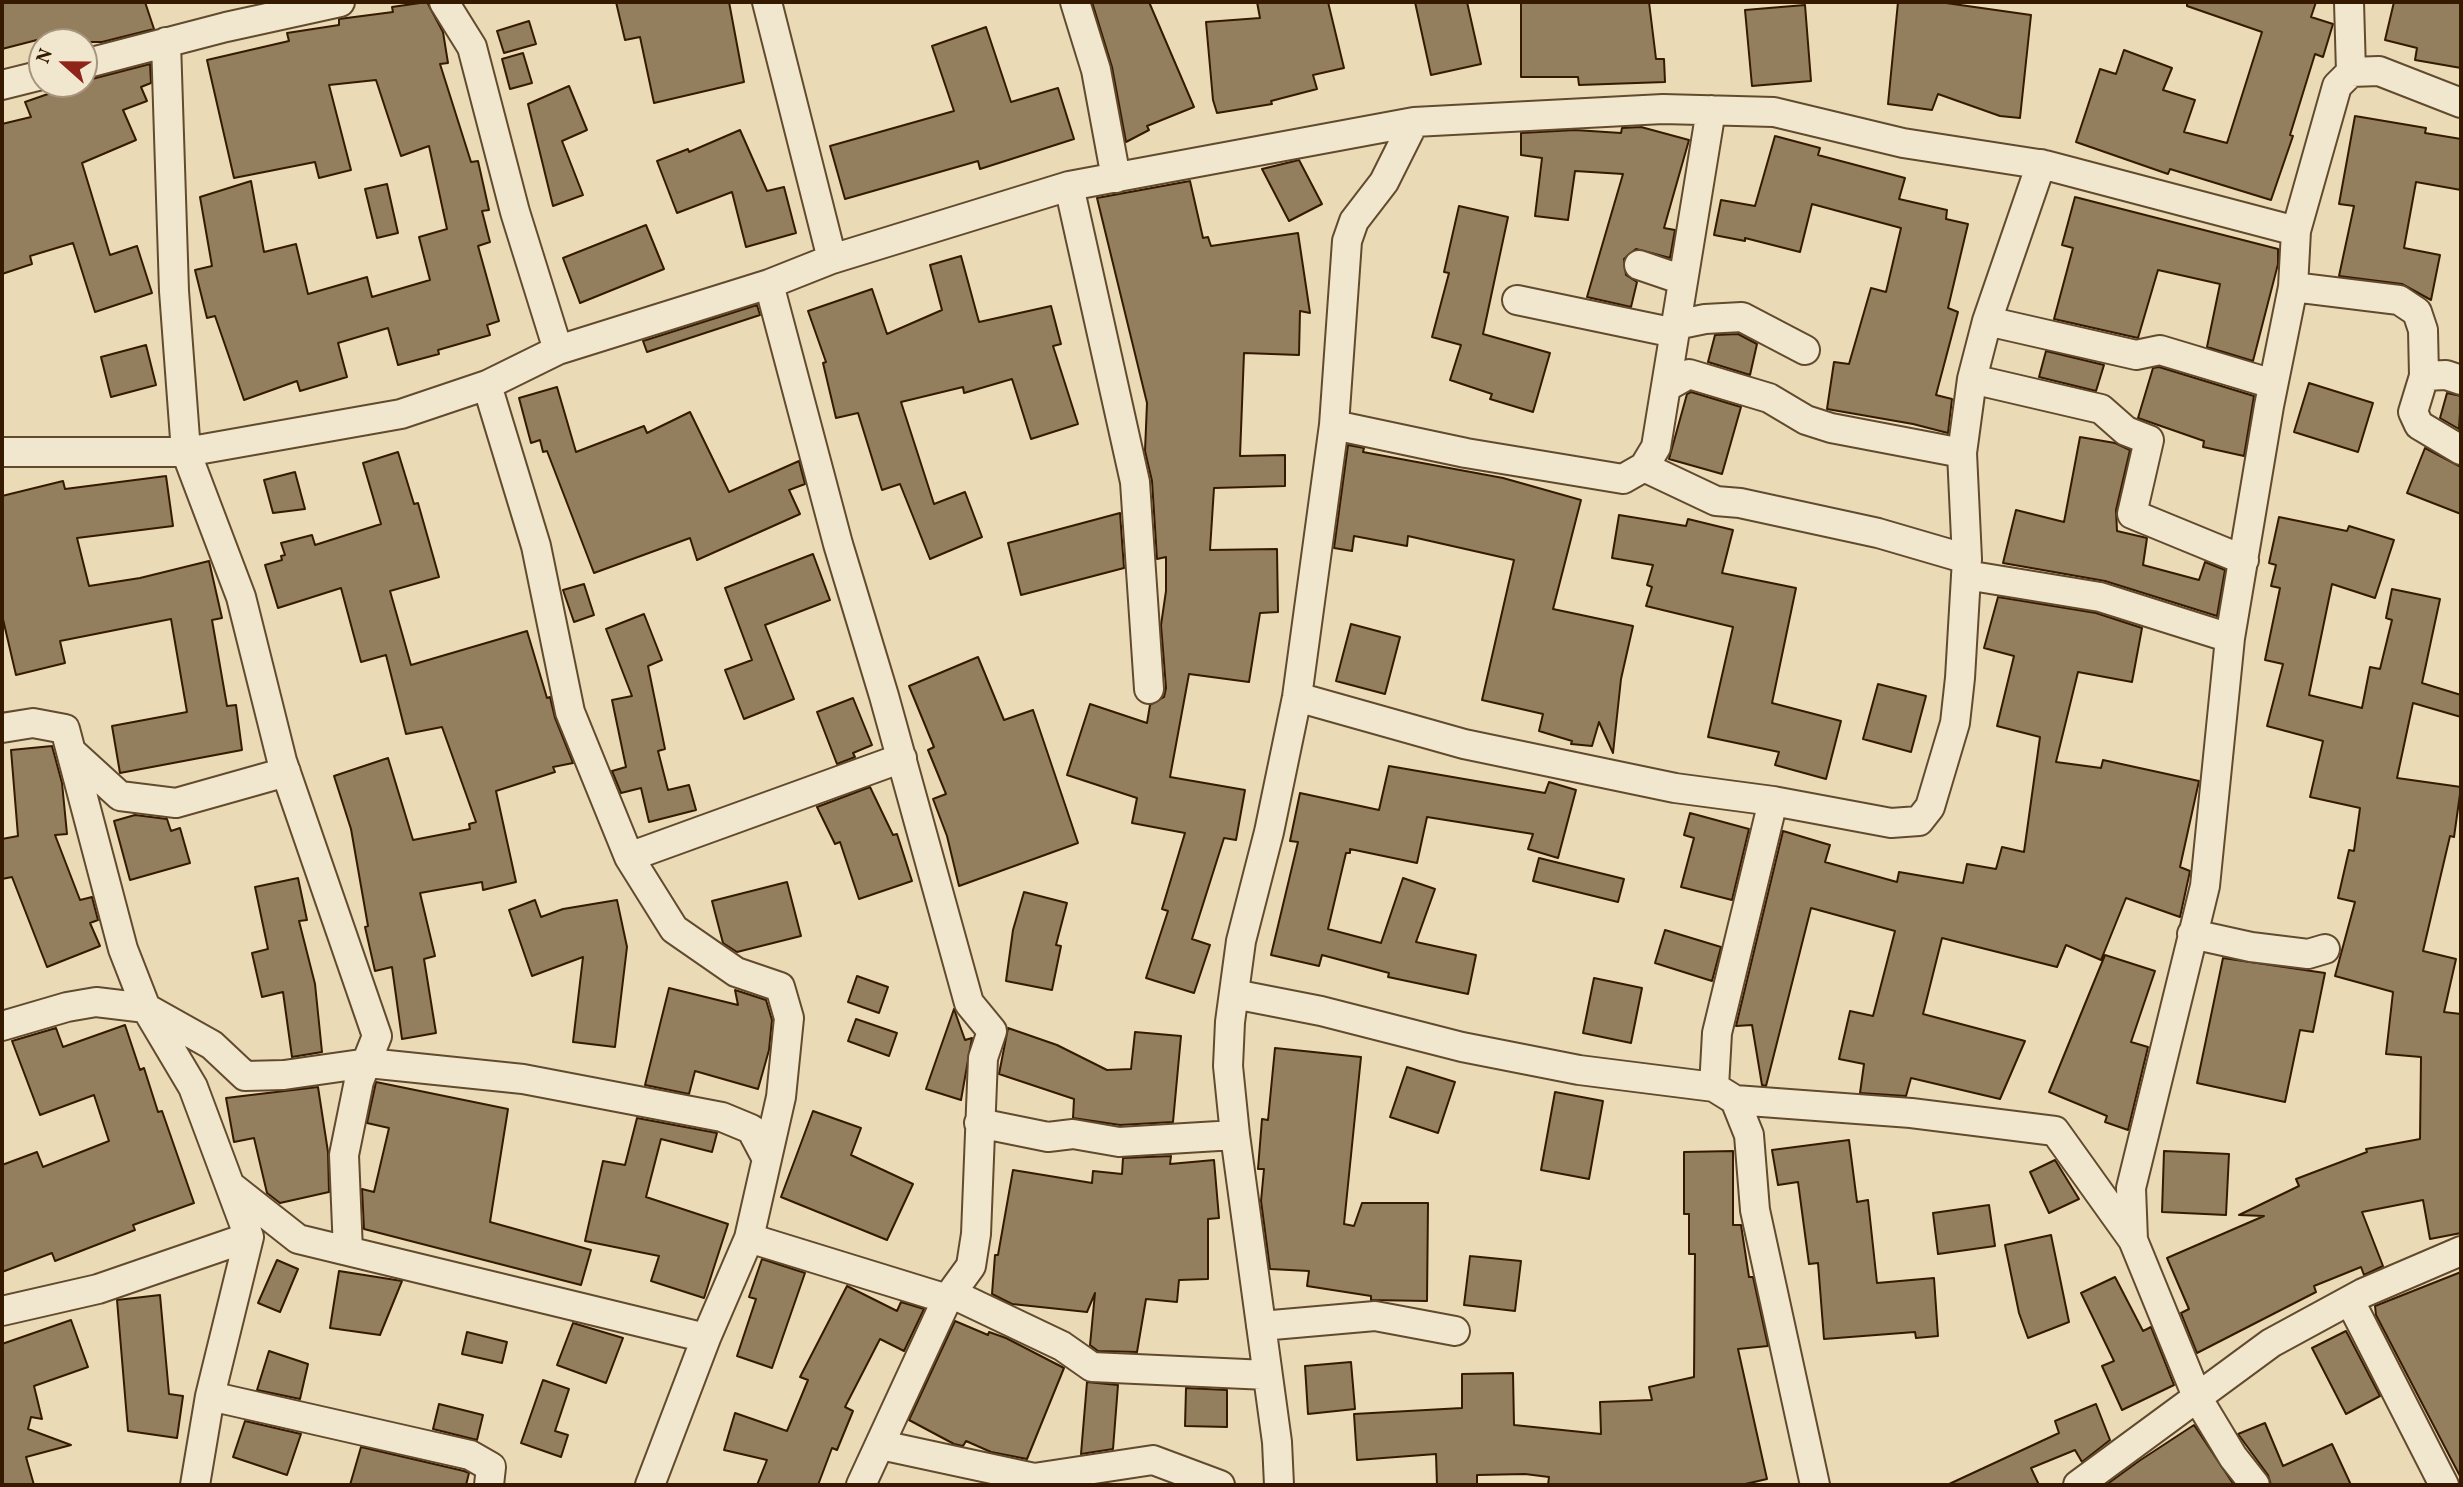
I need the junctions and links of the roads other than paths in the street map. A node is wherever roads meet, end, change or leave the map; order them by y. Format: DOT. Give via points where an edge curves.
graph roads {
  1 [pos="340,2"];
  2 [pos="444,2"];
  3 [pos="766,2"];
  4 [pos="1075,2"];
  5 [pos="2348,2"];
  6 [pos="231,14"];
  7 [pos="166,43"];
  8 [pos="98,60"];
  9 [pos="2351,72"];
  10 [pos="28,78"];
  11 [pos="2,85"];
  12 [pos="2461,103"];
  13 [pos="1711,110"];
  14 [pos="1413,122"];
  15 [pos="2041,164"];
  16 [pos="1116,178"];
  17 [pos="1069,186"];
  18 [pos="2296,231"];
  19 [pos="832,259"];
  20 [pos="1639,265"];
  21 [pos="1684,280"];
  22 [pos="769,284"];
  23 [pos="2293,287"];
  24 [pos="1517,300"];
  25 [pos="1987,321"];
  26 [pos="1675,329"];
  27 [pos="558,350"];
  28 [pos="1805,350"];
  29 [pos="2424,376"];
  30 [pos="1972,379"];
  31 [pos="2461,380"];
  32 [pos="2273,384"];
  33 [pos="487,385"];
  34 [pos="1666,387"];
  35 [pos="1334,425"];
  36 [pos="2461,450"];
  37 [pos="2,452"];
  38 [pos="186,452"];
  39 [pos="1962,453"];
  40 [pos="1644,467"];
  41 [pos="2244,560"];
  42 [pos="1966,567"];
  43 [pos="2230,638"];
  44 [pos="1149,689"];
  45 [pos="1297,697"];
  46 [pos="2,728"];
  47 [pos="74,754"];
  48 [pos="902,758"];
  49 [pos="286,772"];
  50 [pos="1773,802"];
  51 [pos="629,857"];
  52 [pos="2192,934"];
  53 [pos="2325,949"];
  54 [pos="1234,993"];
  55 [pos="146,1008"];
  56 [pos="2,1026"];
  57 [pos="368,1063"];
  58 [pos="1725,1094"];
  59 [pos="979,1123"];
  60 [pos="1235,1135"];
  61 [pos="767,1160"];
  62 [pos="232,1187"];
  63 [pos="248,1237"];
  64 [pos="749,1238"];
  65 [pos="2133,1240"];
  66 [pos="348,1251"];
  67 [pos="2461,1251"];
  68 [pos="947,1298"];
  69 [pos="2350,1301"];
  70 [pos="2,1311"];
  71 [pos="1261,1326"];
  72 [pos="1455,1331"];
  73 [pos="706,1338"];
  74 [pos="1267,1375"];
  75 [pos="210,1396"];
  76 [pos="2198,1399"];
  77 [pos="881,1444"];
  78 [pos="1043,1482"];
  79 [pos="195,1485"];
  80 [pos="489,1485"];
  81 [pos="650,1485"];
  82 [pos="861,1485"];
  83 [pos="1220,1485"];
  84 [pos="1279,1485"];
  85 [pos="1815,1485"];
  86 [pos="2078,1485"];
  87 [pos="2255,1485"];
  88 [pos="2444,1485"];
  1 -- 6 [label="street"];
  2 -- 27 [label="street" via="472,47 515,212"];
  3 -- 19 [label="street"];
  4 -- 16 [label="street" via="1096,70"];
  5 -- 9 [label="street"];
  6 -- 7 [label="street"];
  7 -- 8 [label="street"];
  7 -- 38 [label="street" via="174,291"];
  9 -- 12 [label="street" via="2379,71"];
  9 -- 18 [label="street" via="2337,86"];
  10 -- 11 [label="street"];
  13 -- 14 [label="street" via="1663,108"];
  13 -- 15 [label="street" via="1774,112 1903,143"];
  13 -- 21 [label="street"];
  14 -- 16 [label="street"];
  14 -- 35 [label="street" via="1384,182 1354,221 1347,241"];
  15 -- 18 [label="street"];
  15 -- 25 [label="street"];
  16 -- 17 [label="street"];
  17 -- 19 [label="street"];
  17 -- 44 [label="street" via="1135,482"];
  18 -- 23 [label="street"];
  19 -- 22 [label="street"];
  20 -- 21 [label="street"];
  21 -- 26 [label="street"];
  22 -- 27 [label="street"];
  22 -- 48 [label="street" via="838,544"];
  23 -- 29 [label="street" via="2399,300 2417,312 2423,330"];
  23 -- 32 [label="street"];
  24 -- 26 [label="street"];
  25 -- 30 [label="street"];
  25 -- 32 [label="street" via="2136,355 2160,350"];
  26 -- 28 [label="street" via="1705,319 1742,317"];
  26 -- 34 [label="street"];
  27 -- 33 [label="street"];
  29 -- 31 [label="street"];
  29 -- 36 [label="street" via="2413,412 2419,425"];
  30 -- 39 [label="street"];
  30 -- 41 [label="street" via="2101,409 2126,431 2149,440 2132,514"];
  32 -- 41 [label="street"];
  33 -- 38 [label="street" via="401,414"];
  33 -- 51 [label="street" via="536,546 570,712"];
  34 -- 39 [label="street" via="1689,374 1769,398 1806,420 1831,428"];
  34 -- 40 [label="street" via="1656,447"];
  35 -- 40 [label="street" via="1623,479"];
  35 -- 45 [label="street"];
  37 -- 38 [label="street"];
  38 -- 49 [label="street" via="241,597"];
  39 -- 42 [label="street"];
  40 -- 42 [label="street" via="1716,501 1878,533"];
  41 -- 43 [label="street"];
  42 -- 43 [label="street" via="2100,597"];
  42 -- 50 [label="street" via="1955,723 1930,807 1919,821 1891,823"];
  43 -- 52 [label="street" via="2205,886"];
  45 -- 50 [label="street" via="1464,744 1675,788"];
  45 -- 54 [label="street" via="1241,941"];
  46 -- 47 [label="street" via="33,723 65,729"];
  47 -- 49 [label="street" via="120,796 176,803"];
  47 -- 55 [label="street" via="122,949"];
  48 -- 51 [label="street"];
  48 -- 59 [label="street" via="969,1003 992,1031 983,1058"];
  49 -- 57 [label="street" via="373,1020 377,1036"];
  50 -- 58 [label="street" via="1717,1033"];
  51 -- 61 [label="street" via="674,929 736,972 780,987 789,1018 781,1097"];
  52 -- 53 [label="street" via="2308,954"];
  52 -- 65 [label="street" via="2131,1188"];
  54 -- 58 [label="street" via="1462,1047"];
  54 -- 60 [label="street" via="1228,1066"];
  55 -- 56 [label="street" via="96,1002"];
  55 -- 57 [label="street" via="212,1045 245,1076"];
  55 -- 62 [label="street" via="193,1087"];
  57 -- 61 [label="street" via="523,1079 722,1117 751,1129"];
  57 -- 66 [label="street" via="359,1082 344,1155"];
  58 -- 65 [label="street" via="2055,1131"];
  58 -- 85 [label="street" via="1749,1135 1755,1210"];
  59 -- 60 [label="street" via="1048,1137 1073,1134 1119,1142"];
  59 -- 68 [label="street" via="971,1266"];
  60 -- 71 [label="street"];
  61 -- 64 [label="street"];
  62 -- 63 [label="street"];
  62 -- 66 [label="street" via="298,1239"];
  63 -- 70 [label="street" via="98,1289"];
  63 -- 75 [label="street"];
  64 -- 68 [label="street"];
  64 -- 73 [label="street"];
  65 -- 76 [label="street"];
  66 -- 73 [label="street"];
  67 -- 69 [label="street"];
  68 -- 74 [label="street" via="959,1297 1062,1346 1092,1367"];
  68 -- 77 [label="street"];
  69 -- 76 [label="street" via="2272,1343"];
  69 -- 88 [label="street"];
  71 -- 72 [label="street" via="1374,1316"];
  71 -- 74 [label="street"];
  73 -- 81 [label="street"];
  74 -- 84 [label="street"];
  75 -- 79 [label="street"];
  75 -- 80 [label="street" via="470,1455 491,1467"];
  76 -- 86 [label="street"];
  76 -- 87 [label="street"];
  77 -- 78 [label="street"];
  77 -- 82 [label="street"];
  78 -- 83 [label="street" via="1153,1460"];
}
